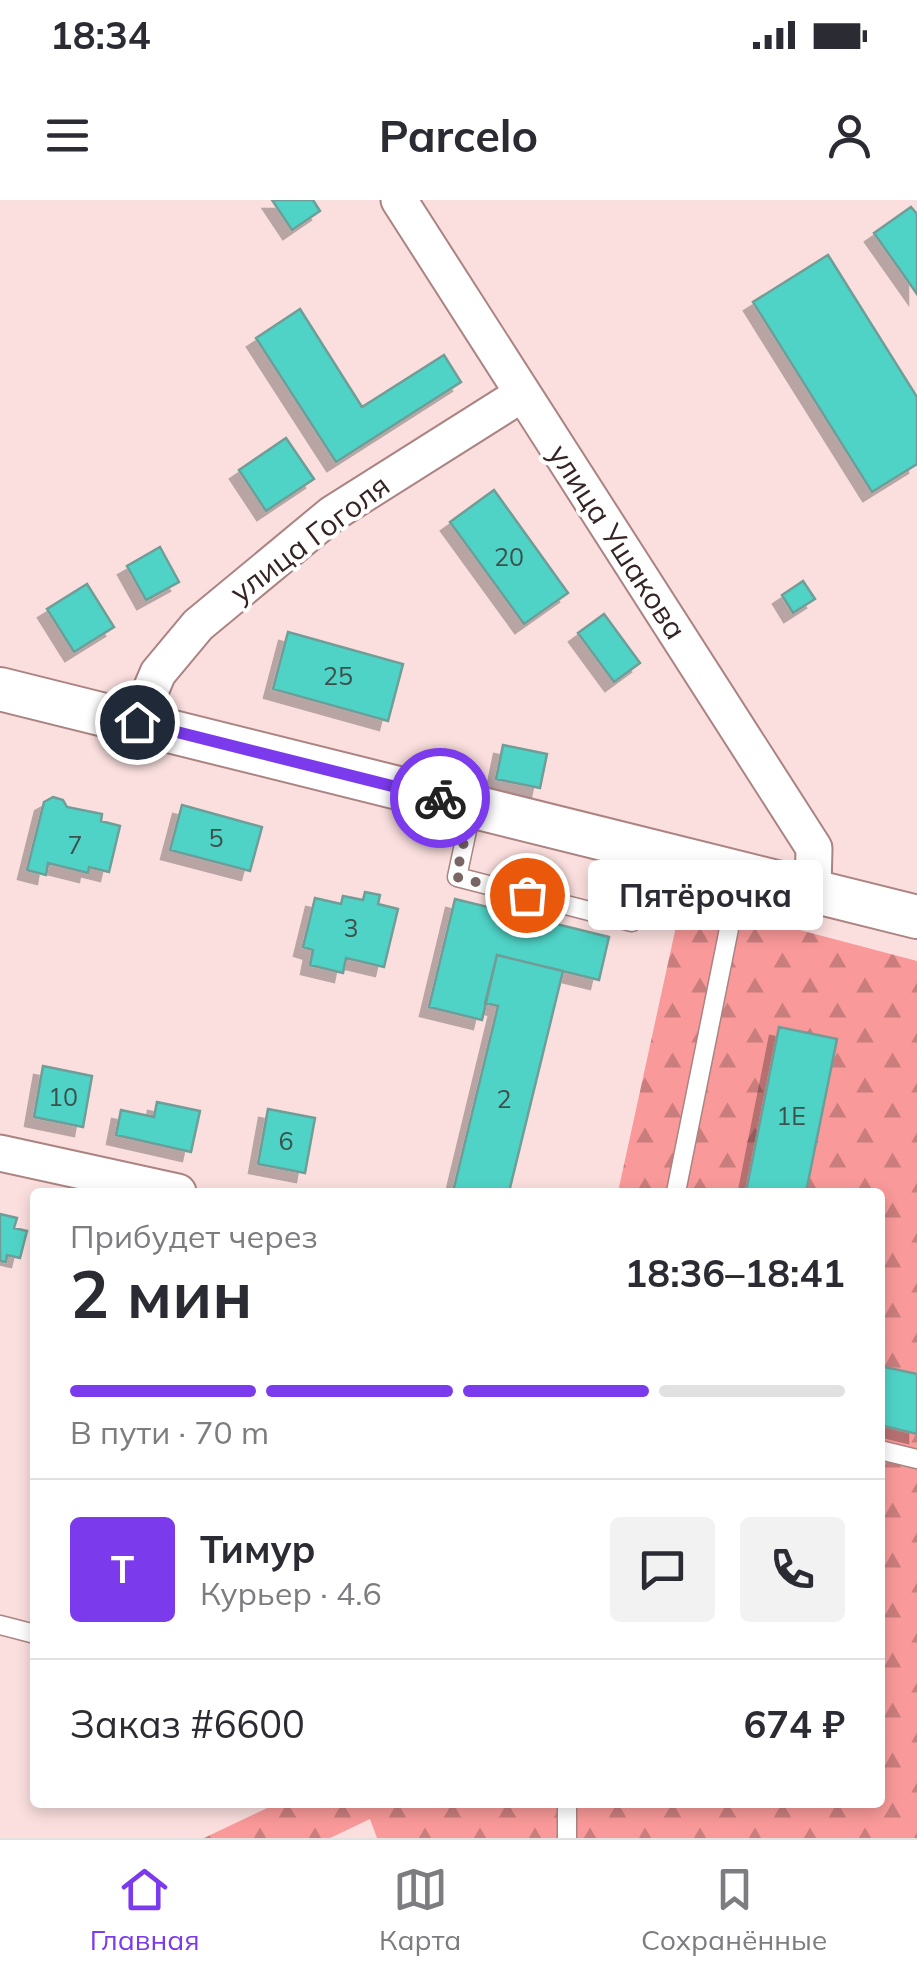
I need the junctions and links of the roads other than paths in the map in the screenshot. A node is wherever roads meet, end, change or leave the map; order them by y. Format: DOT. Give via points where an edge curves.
graph roads {
  1 [pos="399,200"];
  2 [pos="522,394"];
  3 [pos="0,689"];
  4 [pos="137,722"];
  5 [pos="472,806"];
  6 [pos="648,850"];
  7 [pos="740,874"];
  8 [pos="814,890"];
  9 [pos="917,916"];
  10 [pos="0,1153"];
  11 [pos="96,1184"];
  12 [pos="137,1188"];
  13 [pos="677,1188"];
  14 [pos="885,1451"];
  15 [pos="917,1459"];
  16 [pos="0,1626"];
  17 [pos="30,1633"];
  18 [pos="567,1808"];
  19 [pos="567,1838"];
  1 -- 2 [label="street, улица Ушакова"];
  2 -- 4 [label="street, улица Гоголя" via="332,514 198,626 158,673"];
  2 -- 8 [label="street, улица Ушакова" via="814,848"];
  3 -- 4 [label="street"];
  4 -- 5 [label="street"];
  5 -- 6 [label="street"];
  5 -- 6 [label="lane" via="456,877 632,922"];
  6 -- 7 [label="street"];
  7 -- 8 [label="street"];
  7 -- 13 [label="lane"];
  8 -- 9 [label="street"];
  10 -- 11 [label="street"];
  11 -- 12 [label="street"];
  14 -- 15 [label="lane"];
  16 -- 17 [label="lane"];
  18 -- 19 [label="lane"];
}
